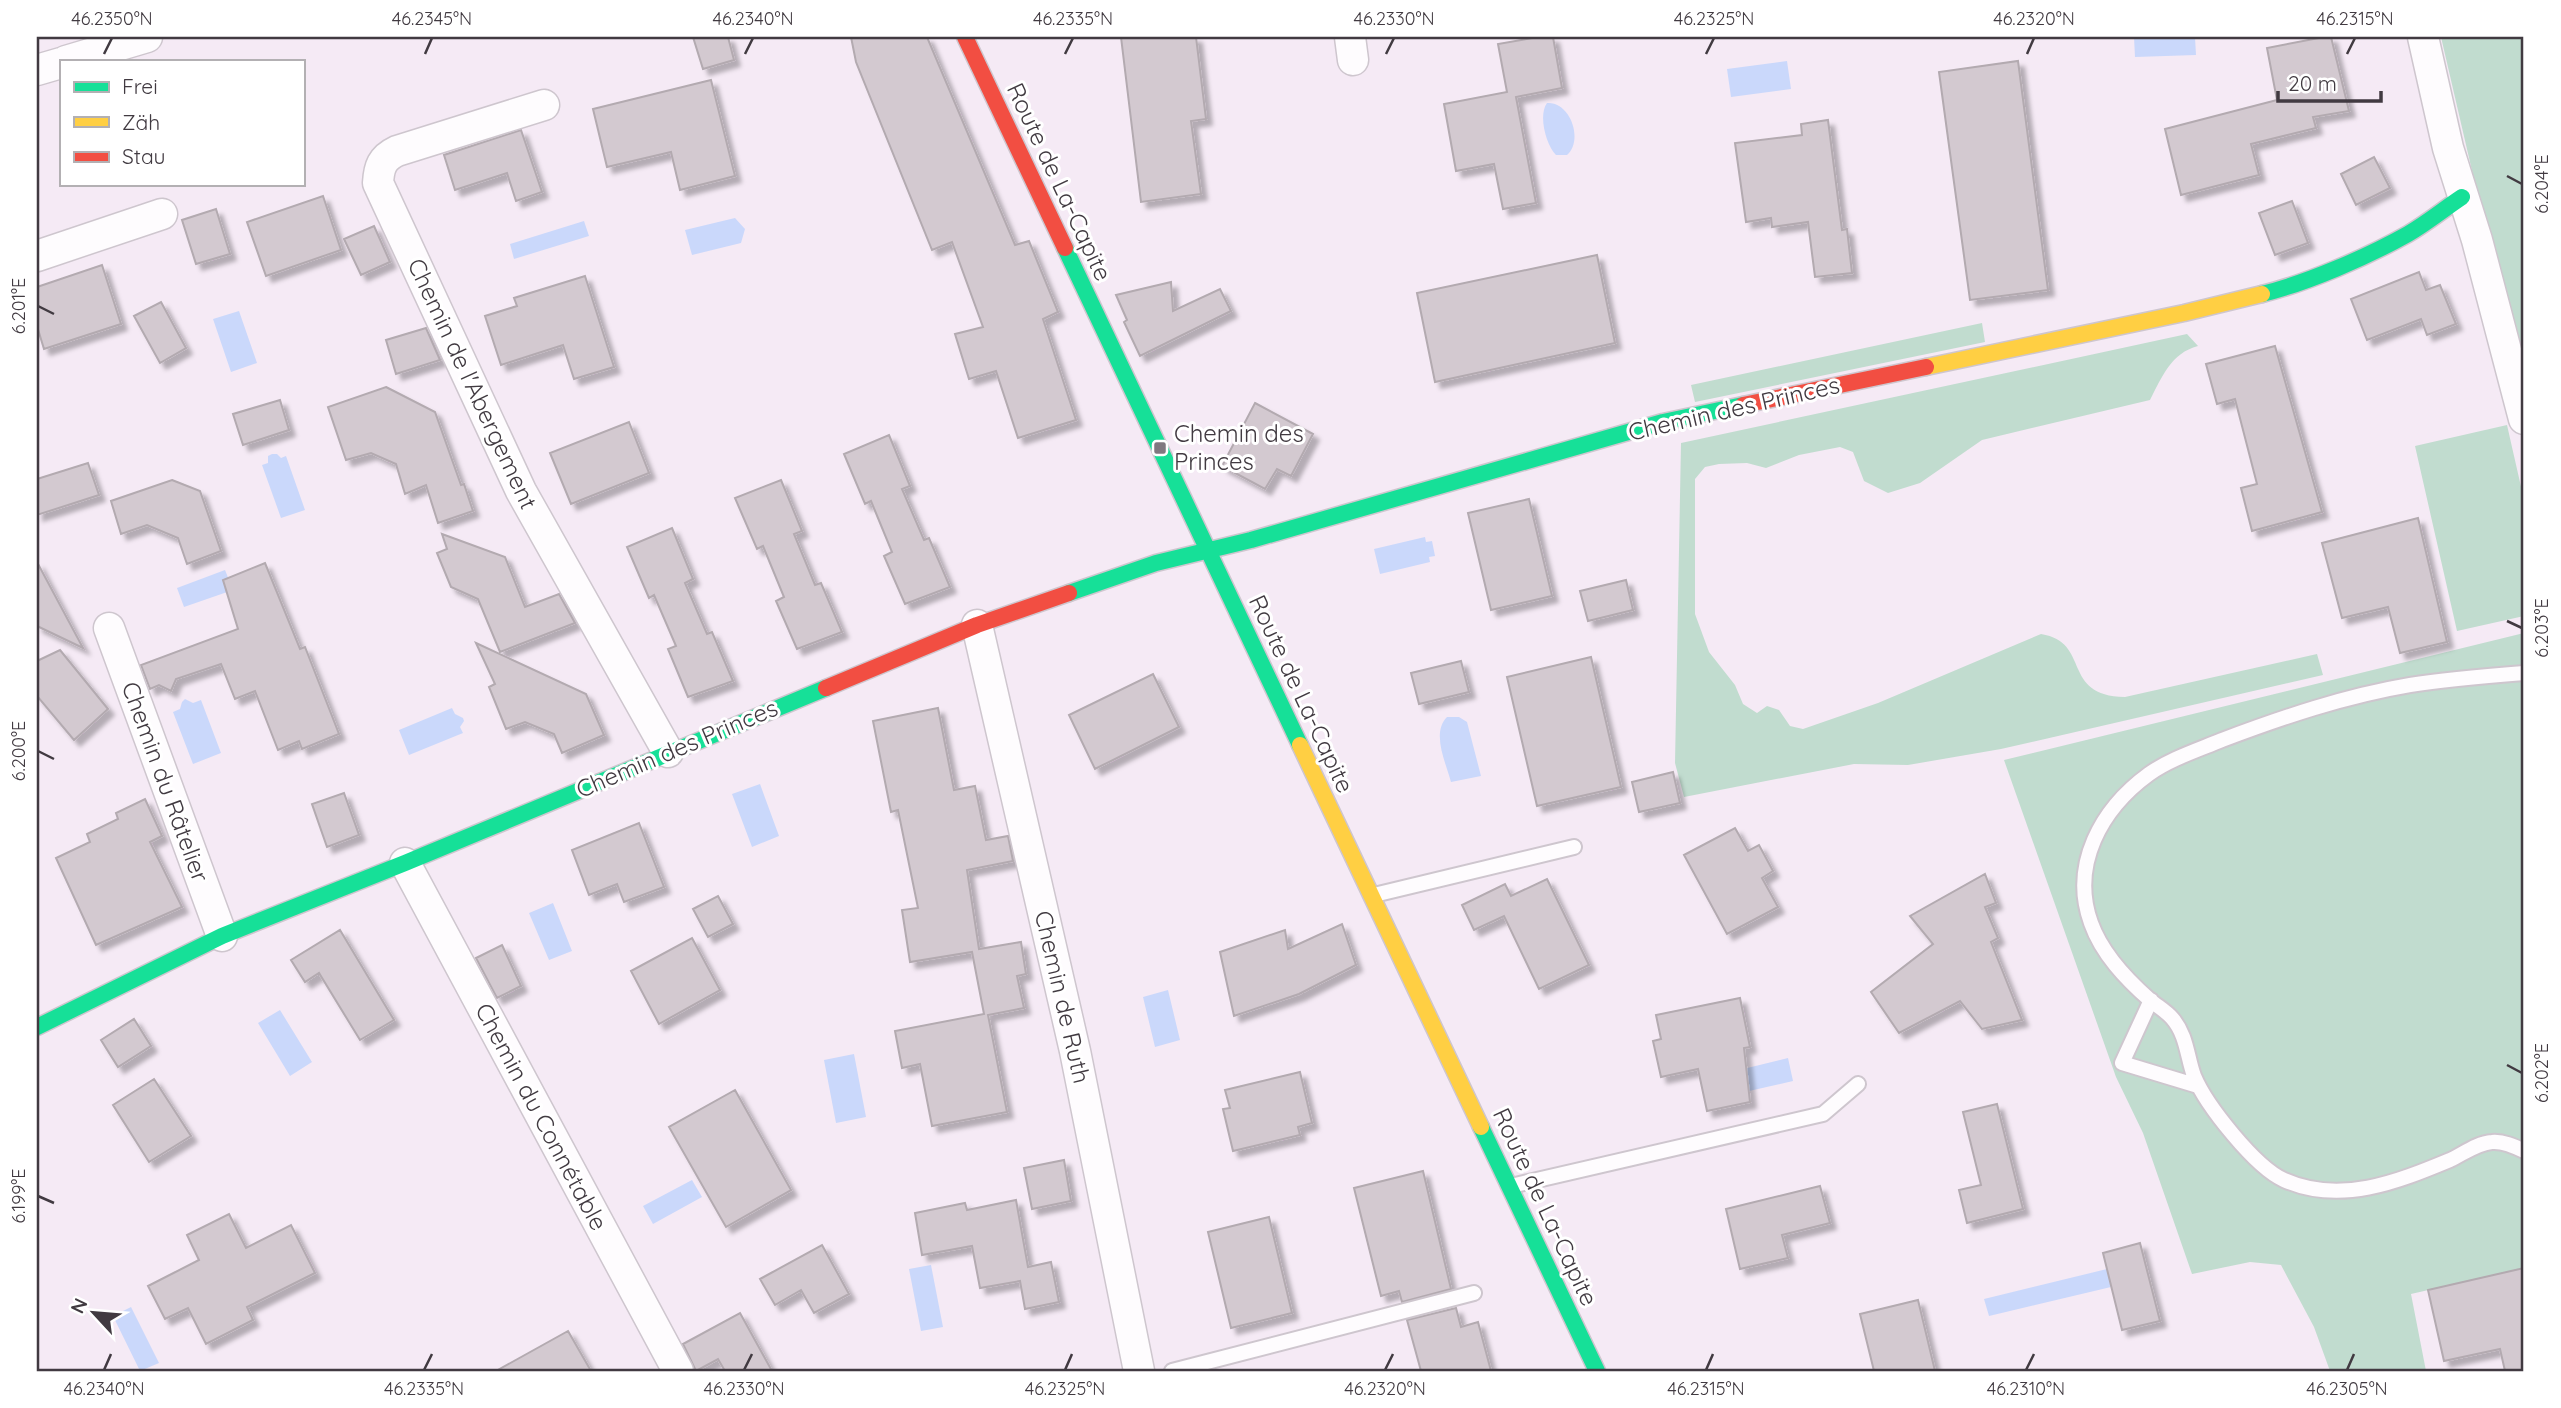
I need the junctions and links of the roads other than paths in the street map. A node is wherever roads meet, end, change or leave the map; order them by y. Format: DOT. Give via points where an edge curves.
graph roads {
  1 [pos="147,37"];
  2 [pos="965,37"];
  3 [pos="2423,37"];
  4 [pos="71,60"];
  5 [pos="60,63"];
  6 [pos="37,70"];
  7 [pos="544,105"];
  8 [pos="2462,197"];
  9 [pos="162,214"];
  10 [pos="37,256"];
  11 [pos="2524,419"];
  12 [pos="1208,550"];
  13 [pos="977,625"];
  14 [pos="109,628"];
  15 [pos="2524,673"];
  16 [pos="668,752"];
  17 [pos="1574,847"];
  18 [pos="405,863"];
  19 [pos="1371,896"];
  20 [pos="222,936"];
  21 [pos="2151,1000"];
  22 [pos="37,1027"];
  23 [pos="1858,1084"];
  24 [pos="2198,1086"];
  25 [pos="2524,1152"];
  26 [pos="1511,1186"];
  27 [pos="1475,1293"];
  28 [pos="678,1371"];
  29 [pos="1139,1371"];
  30 [pos="1172,1371"];
  31 [pos="1597,1371"];
  1 -- 4 [label="street"];
  2 -- 12 [label="street, Route de La-Capite"];
  3 -- 8 [label="street"];
  5 -- 6 [label="street"];
  7 -- 16 [label="street, Chemin de l'Abergement" via="397,150 382,162 378,183 521,491"];
  8 -- 11 [label="street"];
  8 -- 12 [label="street, Chemin des Princes" via="2385,245 2290,287 1664,422"];
  9 -- 10 [label="street"];
  12 -- 13 [label="street, Chemin des Princes" via="1156,563"];
  12 -- 19 [label="street, Route de La-Capite"];
  13 -- 16 [label="street, Chemin des Princes"];
  13 -- 29 [label="street, Chemin de Ruth" via="1075,1051"];
  14 -- 20 [label="street, Chemin du Râtelier"];
  15 -- 21 [label="lane" via="2410,685 2323,705 2210,745 2138,783 2100,827 2087,859 2082,889 2091,926 2101,944 2127,979"];
  16 -- 18 [label="street, Chemin des Princes"];
  17 -- 19 [label="lane"];
  18 -- 20 [label="street, Chemin des Princes"];
  18 -- 28 [label="street, Chemin du Connétable"];
  19 -- 26 [label="street, Route de La-Capite"];
  20 -- 22 [label="street, Chemin des Princes"];
  21 -- 24 [label="lane" via="2172,1017 2183,1035"];
  21 -- 24 [label="lane" via="2122,1063"];
  23 -- 26 [label="lane" via="1824,1114"];
  24 -- 25 [label="lane" via="2220,1118 2269,1171 2318,1190 2336,1192 2386,1184 2490,1142"];
  26 -- 31 [label="street, Route de La-Capite"];
  27 -- 30 [label="lane"];
}
